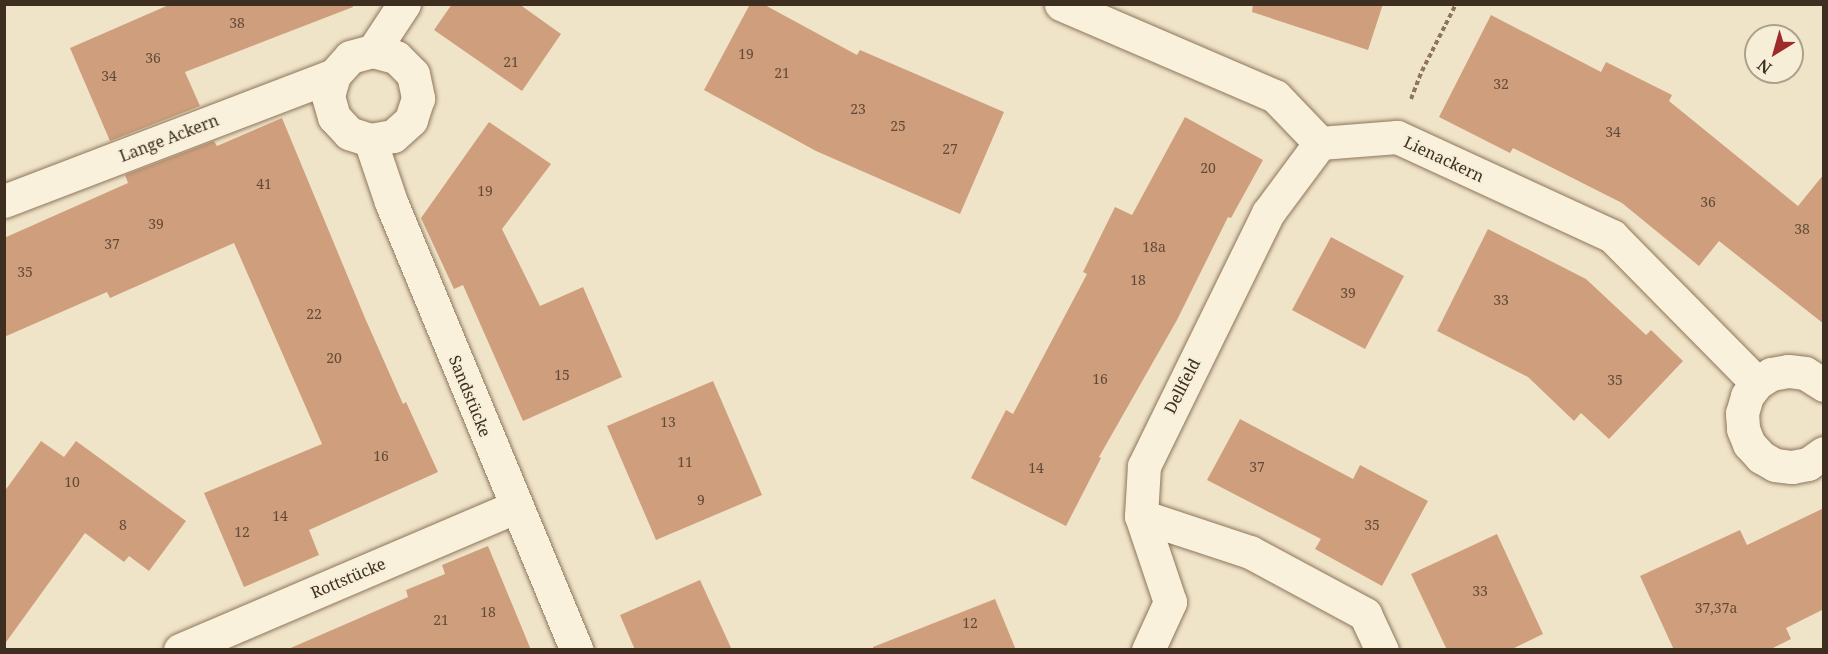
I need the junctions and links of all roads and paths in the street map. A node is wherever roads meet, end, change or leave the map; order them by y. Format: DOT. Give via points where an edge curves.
graph roads {
  1 [pos="404,4"];
  2 [pos="1061,4"];
  3 [pos="1456,4"];
  4 [pos="373,51"];
  5 [pos="334,75"];
  6 [pos="1396,137"];
  7 [pos="370,140"];
  8 [pos="1320,143"];
  9 [pos="4,201"];
  10 [pos="1757,383"];
  11 [pos="1824,385"];
  12 [pos="1824,453"];
  13 [pos="517,506"];
  14 [pos="1141,516"];
  15 [pos="180,650"];
  16 [pos="577,650"];
  17 [pos="1148,650"];
  18 [pos="1382,650"];
  1 -- 4 [label="street"];
  2 -- 8 [label="street" via="1275,96"];
  3 -- 6 [label="path" via="1422,71"];
  4 -- 5 [label="street" via="350,57"];
  4 -- 7 [label="street" via="396,57 413,74 418,98 411,120 393,136"];
  5 -- 7 [label="street" via="328,96 334,117 349,133"];
  5 -- 9 [label="street, Lange Ackern"];
  6 -- 8 [label="street, Lienackern"];
  6 -- 10 [label="street, Lienackern" via="1612,236"];
  7 -- 13 [label="street, Sandstücke" via="391,202"];
  8 -- 14 [label="street, Dellfeld" via="1268,213 1161,428 1144,466"];
  10 -- 11 [label="street" via="1771,374 1788,371 1805,373"];
  10 -- 12 [label="street" via="1747,396 1742,413 1749,444 1761,457 1775,465 1792,467 1808,464"];
  13 -- 15 [label="street, Rottstücke"];
  13 -- 16 [label="street, Sandstücke"];
  14 -- 17 [label="street, Dellfeld" via="1170,602"];
  14 -- 18 [label="street" via="1250,552 1365,614"];
}
